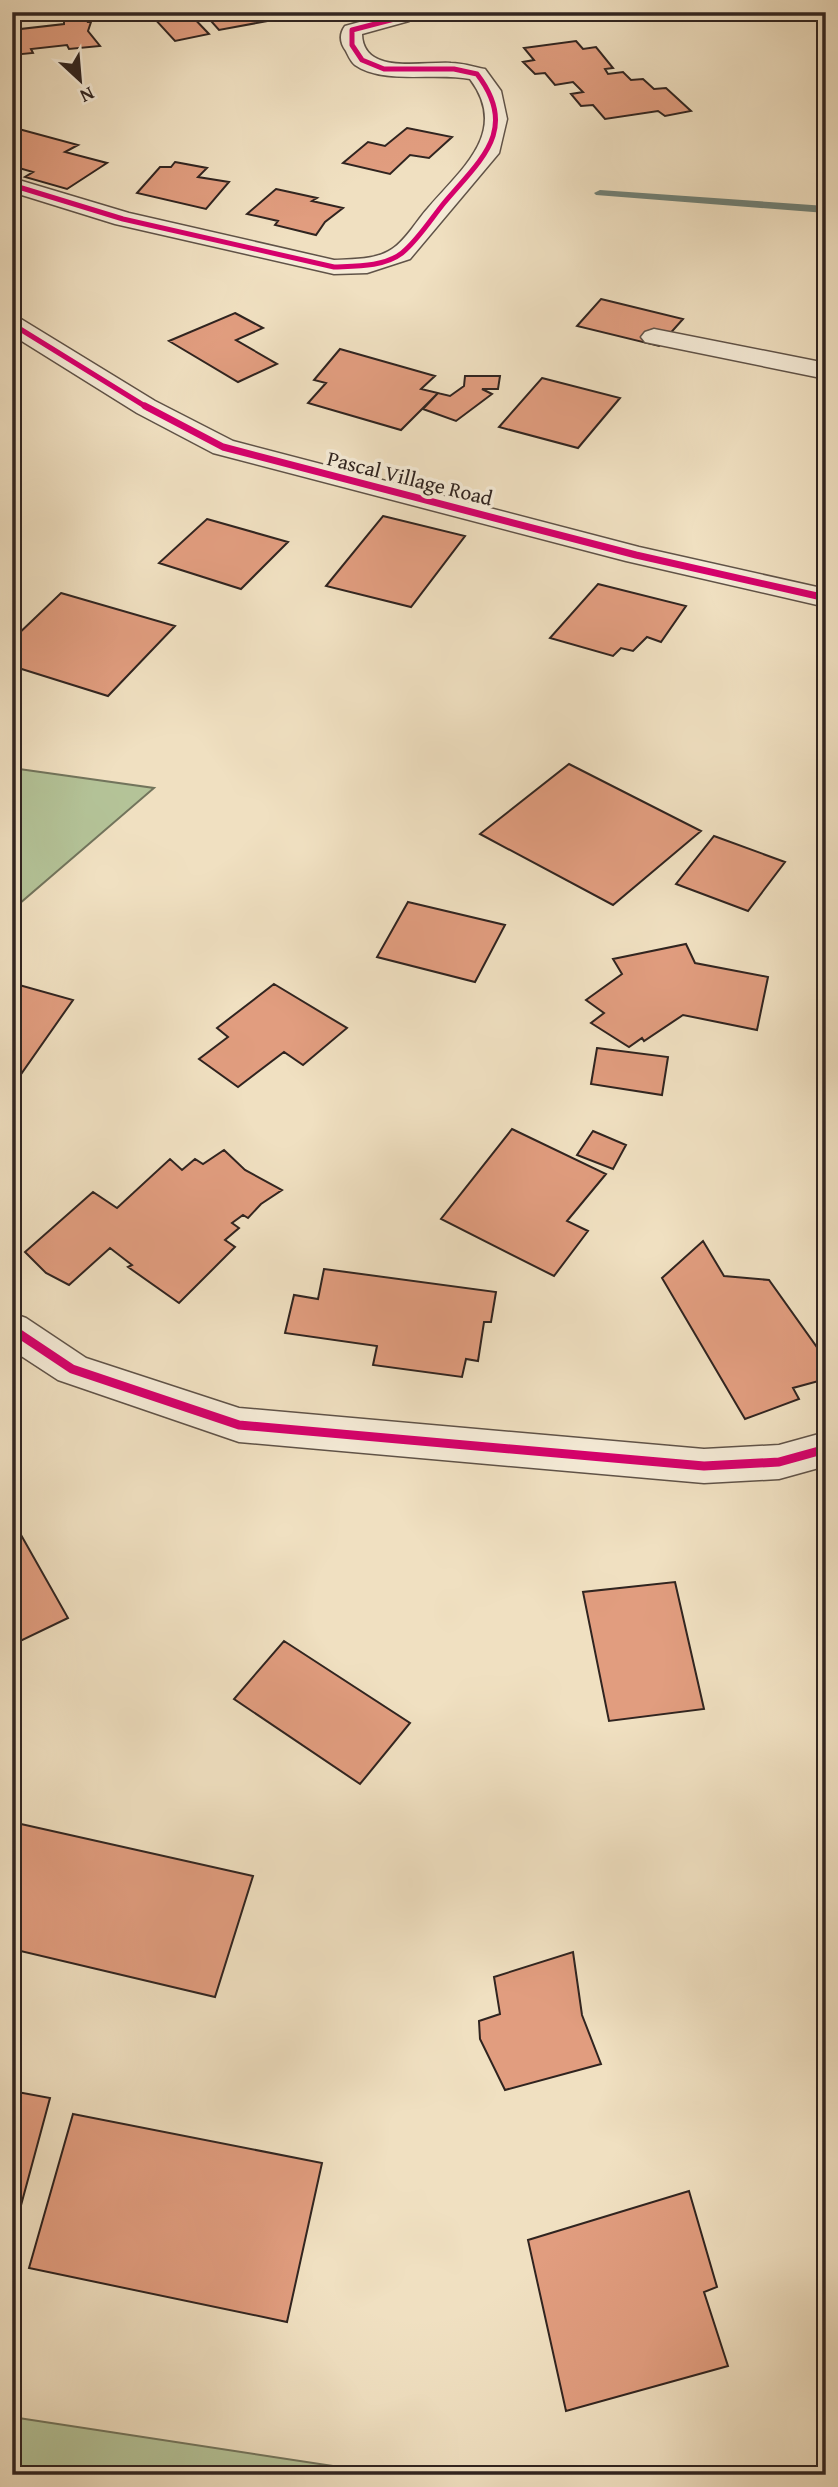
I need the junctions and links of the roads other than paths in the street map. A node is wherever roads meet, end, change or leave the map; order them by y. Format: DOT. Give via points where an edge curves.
graph roads {
  1 [pos="402,18"];
  2 [pos="12,185"];
  3 [pos="12,324"];
  4 [pos="654,337"];
  5 [pos="826,371"];
  6 [pos="826,598"];
  7 [pos="12,1329"];
  8 [pos="826,1448"];
  1 -- 2 [label="street" via="352,30 352,45 362,60 384,69 454,69 477,74 490,91 496,119 491,148 401,254 367,265 334,267 122,219"];
  3 -- 6 [label="street, Pascal Village Road" via="146,407 223,447 636,555"];
  4 -- 5 [label="street"];
  7 -- 8 [label="street" via="72,1369 239,1425 704,1466 779,1462"];
}
